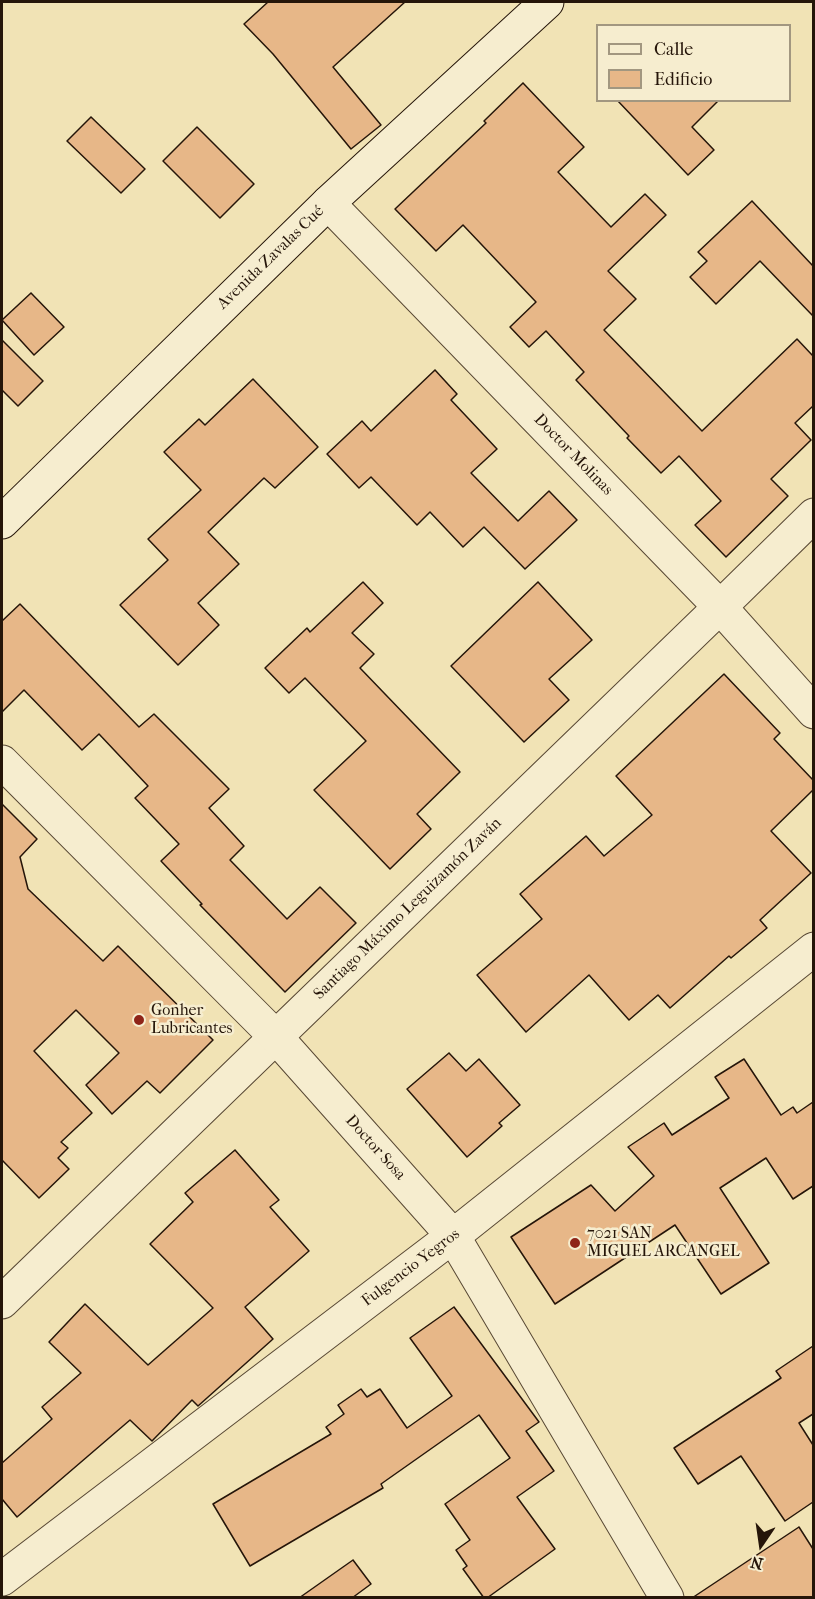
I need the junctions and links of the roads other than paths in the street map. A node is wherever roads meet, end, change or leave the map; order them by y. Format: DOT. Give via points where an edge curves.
graph roads {
  1 [pos="547,2"];
  2 [pos="328,203"];
  3 [pos="813,515"];
  4 [pos="2,522"];
  5 [pos="720,608"];
  6 [pos="813,712"];
  7 [pos="2,762"];
  8 [pos="813,949"];
  9 [pos="276,1037"];
  10 [pos="453,1236"];
  11 [pos="2,1302"];
  12 [pos="2,1579"];
  13 [pos="667,1598"];
  1 -- 2 [label="street, Avenida Zavalas Cué"];
  2 -- 4 [label="street, Avenida Zavalas Cué"];
  2 -- 5 [label="street, Doctor Molinas"];
  3 -- 5 [label="street, Santiago Máximo Leguizamón Zaván"];
  5 -- 6 [label="street, Doctor Molinas"];
  5 -- 9 [label="street, Santiago Máximo Leguizamón Zaván"];
  7 -- 9 [label="street, Doctor Sosa"];
  8 -- 10 [label="street, Fulgencio Yegros"];
  9 -- 10 [label="street, Doctor Sosa"];
  9 -- 11 [label="street, Santiago Máximo Leguizamón Zaván"];
  10 -- 12 [label="street, Fulgencio Yegros"];
  10 -- 13 [label="street, Doctor Sosa"];
}
